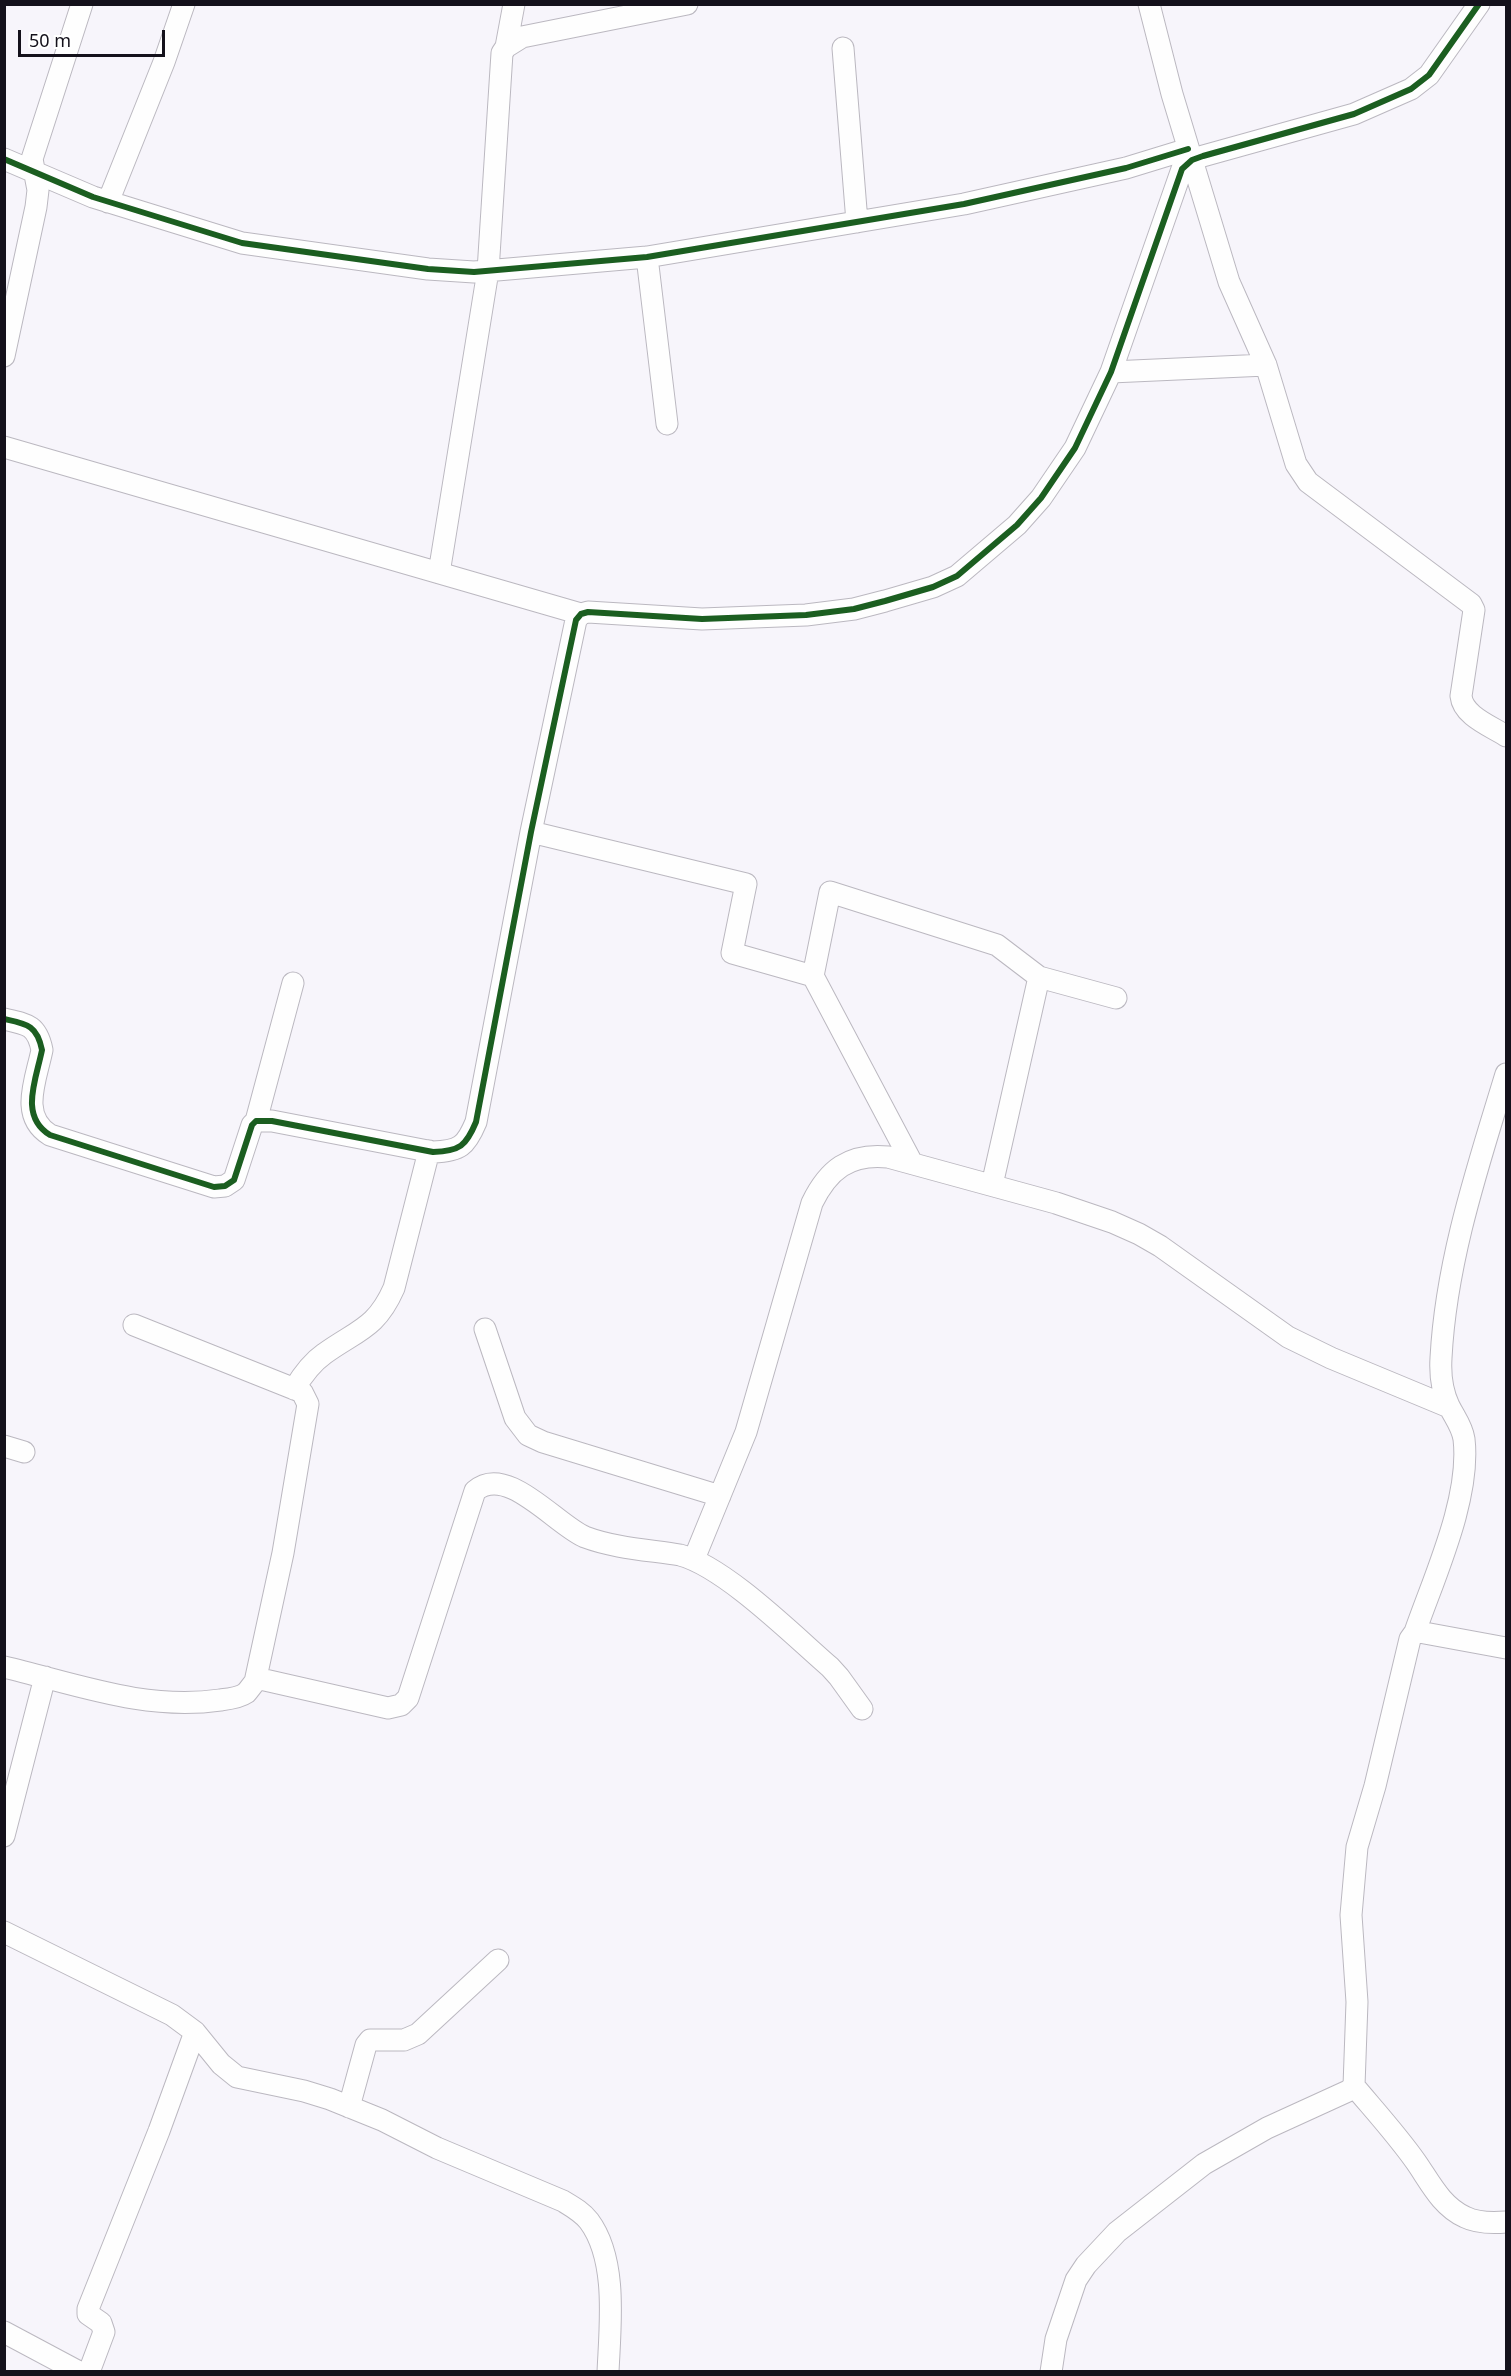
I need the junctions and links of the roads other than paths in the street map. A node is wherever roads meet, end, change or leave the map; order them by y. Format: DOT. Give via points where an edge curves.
graph roads {
  1 [pos="82,4"];
  2 [pos="184,4"];
  3 [pos="514,4"];
  4 [pos="687,4"];
  5 [pos="1149,4"];
  6 [pos="1479,4"];
  7 [pos="506,46"];
  8 [pos="843,48"];
  9 [pos="1190,155"];
  10 [pos="4,159"];
  11 [pos="33,172"];
  12 [pos="108,202"];
  13 [pos="857,222"];
  14 [pos="647,257"];
  15 [pos="488,271"];
  16 [pos="4,356"];
  17 [pos="1266,365"];
  18 [pos="1111,372"];
  19 [pos="667,424"];
  20 [pos="4,447"];
  21 [pos="439,573"];
  22 [pos="581,614"];
  23 [pos="1506,736"];
  24 [pos="531,832"];
  25 [pos="813,976"];
  26 [pos="1040,977"];
  27 [pos="293,983"];
  28 [pos="1116,998"];
  29 [pos="4,1019"];
  30 [pos="1506,1074"];
  31 [pos="256,1121"];
  32 [pos="429,1150"];
  33 [pos="912,1163"];
  34 [pos="992,1185"];
  35 [pos="134,1325"];
  36 [pos="485,1329"];
  37 [pos="294,1389"];
  38 [pos="1449,1407"];
  39 [pos="720,1496"];
  40 [pos="694,1559"];
  41 [pos="1415,1632"];
  42 [pos="1506,1648"];
  43 [pos="4,1667"];
  44 [pos="45,1677"];
  45 [pos="256,1678"];
  46 [pos="862,1709"];
  47 [pos="4,1836"];
  48 [pos="4,1932"];
  49 [pos="498,1960"];
  50 [pos="195,2032"];
  51 [pos="1354,2086"];
  52 [pos="348,2107"];
  53 [pos="1506,2222"];
  54 [pos="4,2332"];
  55 [pos="79,2372"];
  56 [pos="89,2372"];
  57 [pos="608,2372"];
  58 [pos="1051,2372"];
  1 -- 11 [label="street" via="32,159"];
  2 -- 12 [label="street" via="165,62"];
  3 -- 7 [label="street"];
  4 -- 7 [label="street" via="522,37"];
  5 -- 9 [label="street"];
  6 -- 9 [label="street" via="1429,75 1411,89 1354,114"];
  7 -- 15 [label="street" via="501,61"];
  8 -- 13 [label="street"];
  9 -- 13 [label="street" via="964,204"];
  9 -- 17 [label="street" via="1229,282"];
  9 -- 18 [label="street" via="1177,177"];
  10 -- 11 [label="street"];
  11 -- 12 [label="street"];
  11 -- 16 [label="street" via="38,190 36,207"];
  12 -- 15 [label="street" via="251,245 428,269"];
  13 -- 14 [label="street"];
  14 -- 15 [label="street"];
  14 -- 19 [label="street"];
  15 -- 21 [label="street"];
  17 -- 18 [label="street"];
  17 -- 23 [label="street" via="1296,464 1308,482 1471,604 1474,610 1462,704"];
  18 -- 22 [label="street" via="1075,448 1041,498 1002,540 957,576 933,587 854,609 806,615 702,619"];
  20 -- 21 [label="street"];
  21 -- 22 [label="street"];
  22 -- 24 [label="street" via="574,628"];
  24 -- 25 [label="street" via="746,884 732,953"];
  24 -- 32 [label="street" via="476,1122 469,1138 456,1149"];
  25 -- 26 [label="street" via="830,892 997,945"];
  25 -- 33 [label="street"];
  26 -- 28 [label="street"];
  26 -- 34 [label="street"];
  27 -- 31 [label="street"];
  29 -- 31 [label="street" via="31,1027 37,1033 42,1050 31,1108 37,1124 50,1135 221,1187 234,1180"];
  30 -- 38 [label="street" via="1472,1186 1449,1283 1441,1359"];
  31 -- 32 [label="street"];
  32 -- 37 [label="street" via="389,1300 371,1324 311,1365"];
  33 -- 34 [label="street"];
  33 -- 39 [label="street" via="872,1155 844,1164 821,1184 812,1203 746,1432"];
  34 -- 38 [label="street" via="1056,1203 1139,1234 1288,1337"];
  35 -- 37 [label="street"];
  36 -- 39 [label="street" via="515,1418 528,1435"];
  37 -- 45 [label="street" via="302,1392 308,1404 283,1553"];
  38 -- 41 [label="street" via="1464,1438 1459,1499"];
  39 -- 40 [label="street"];
  40 -- 45 [label="street" via="586,1537 562,1524 529,1497 487,1483 474,1491 408,1698 400,1705 388,1708"];
  40 -- 46 [label="street" via="752,1599 830,1667"];
  41 -- 42 [label="street"];
  41 -- 51 [label="street" via="1404,1660 1357,1847 1351,1915 1357,2002"];
  43 -- 44 [label="street"];
  44 -- 45 [label="street" via="117,1697 199,1703 246,1693"];
  44 -- 47 [label="street"];
  48 -- 50 [label="street" via="172,2015"];
  49 -- 52 [label="street" via="418,2034 404,2040 370,2040"];
  50 -- 52 [label="street" via="237,2077 304,2091"];
  50 -- 56 [label="street" via="88,2309 105,2332"];
  51 -- 53 [label="street" via="1448,2205 1477,2221"];
  51 -- 58 [label="street" via="1204,2164 1117,2232 1076,2280 1056,2339"];
  52 -- 57 [label="street" via="563,2201 590,2221 607,2268 611,2305"];
  54 -- 55 [label="street"];
}
